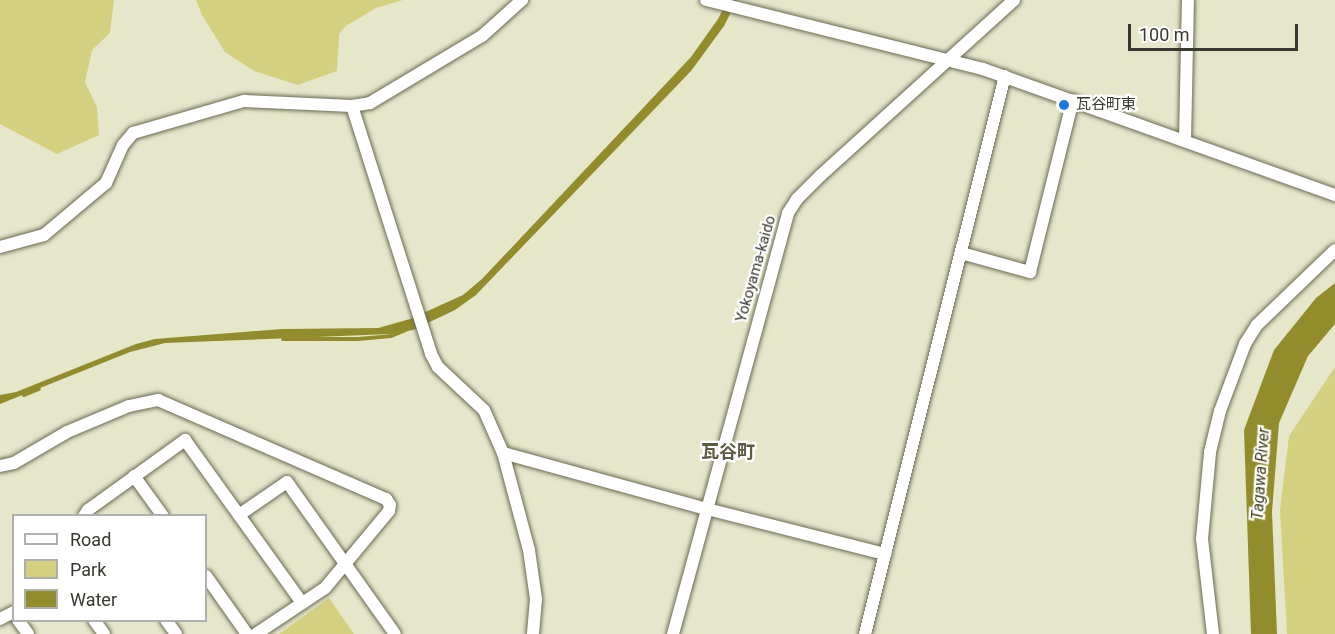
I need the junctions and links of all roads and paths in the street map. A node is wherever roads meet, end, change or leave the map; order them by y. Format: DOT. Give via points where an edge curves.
graph roads {
  1 [pos="522,0"];
  2 [pos="1014,0"];
  3 [pos="1188,0"];
  4 [pos="713,1"];
  5 [pos="948,60"];
  6 [pos="1005,76"];
  7 [pos="1073,100"];
  8 [pos="352,105"];
  9 [pos="1185,140"];
  10 [pos="1335,195"];
  11 [pos="0,247"];
  12 [pos="1335,250"];
  13 [pos="961,253"];
  14 [pos="503,453"];
  15 [pos="0,466"];
  16 [pos="134,476"];
  17 [pos="707,509"];
  18 [pos="88,514"];
  19 [pos="162,514"];
  20 [pos="239,515"];
  21 [pos="885,554"];
  22 [pos="344,564"];
  23 [pos="207,577"];
  24 [pos="302,603"];
  25 [pos="95,622"];
  26 [pos="167,622"];
  27 [pos="104,634"];
  28 [pos="176,634"];
  29 [pos="247,634"];
  30 [pos="256,634"];
  31 [pos="395,634"];
  32 [pos="533,634"];
  33 [pos="673,634"];
  34 [pos="865,634"];
  35 [pos="1213,634"];
  1 -- 8 [label="street" via="482,36 370,103"];
  2 -- 5 [label="street, Yokoyama-kaido"];
  3 -- 9 [label="street"];
  4 -- 5 [label="street"];
  5 -- 6 [label="street"];
  5 -- 17 [label="street, Yokoyama-kaido" via="820,176 788,213"];
  6 -- 7 [label="street"];
  6 -- 13 [label="street"];
  7 -- 9 [label="street"];
  7 -- 13 [label="street" via="1030,272"];
  8 -- 11 [label="street" via="244,101 133,133 123,145 106,183 44,235"];
  8 -- 14 [label="street" via="431,354 438,368 484,410"];
  9 -- 10 [label="street"];
  12 -- 35 [label="street" via="1257,325 1245,344 1220,411 1210,452 1202,538"];
  13 -- 21 [label="street"];
  14 -- 17 [label="street"];
  14 -- 32 [label="street" via="529,550 537,599"];
  15 -- 22 [label="street" via="14,463 67,432 129,406 158,400 386,499 389,511"];
  16 -- 18 [label="street"];
  16 -- 19 [label="street"];
  16 -- 20 [label="street" via="185,440"];
  17 -- 21 [label="street"];
  17 -- 33 [label="street, Yokoyama-kaido"];
  20 -- 22 [label="street" via="287,482"];
  20 -- 24 [label="street"];
  21 -- 34 [label="street"];
  22 -- 24 [label="street" via="325,588"];
  22 -- 31 [label="street"];
  23 -- 29 [label="street"];
  24 -- 30 [label="street"];
  25 -- 27 [label="street"];
  26 -- 28 [label="street"];
}
